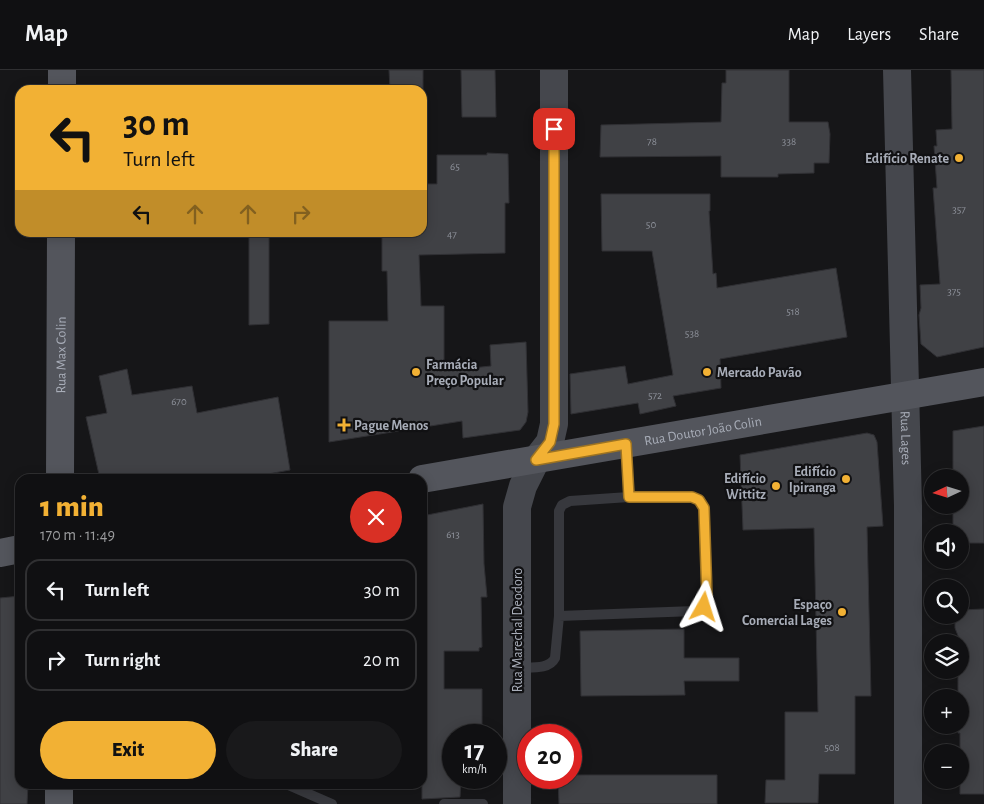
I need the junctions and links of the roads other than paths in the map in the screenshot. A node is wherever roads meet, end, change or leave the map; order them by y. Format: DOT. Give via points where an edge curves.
graph roads {
  1 [pos="62,70"];
  2 [pos="554,70"];
  3 [pos="897,70"];
  4 [pos="62,85"];
  5 [pos="61,237"];
  6 [pos="984,382"];
  7 [pos="905,396"];
  8 [pos="626,444"];
  9 [pos="536,460"];
  10 [pos="60,474"];
  11 [pos="427,478"];
  12 [pos="629,497"];
  13 [pos="15,550"];
  14 [pos="0,553"];
  15 [pos="559,616"];
  16 [pos="517,668"];
  17 [pos="59,789"];
  18 [pos="298,789"];
  19 [pos="59,804"];
  20 [pos="332,804"];
  21 [pos="444,804"];
  22 [pos="483,804"];
  23 [pos="517,804"];
  24 [pos="908,804"];
  1 -- 4 [label="main road"];
  2 -- 9 [label="main road, Rua Marechal Deodoro" via="554,424 550,442"];
  3 -- 7 [label="main road, Rua Lages"];
  5 -- 10 [label="main road, Rua Max Colin"];
  6 -- 7 [label="main road, Rua Doutor João Colin"];
  7 -- 8 [label="main road, Rua Doutor João Colin"];
  7 -- 24 [label="main road, Rua Lages"];
  8 -- 9 [label="main road, Rua Doutor João Colin"];
  8 -- 12 [label="lane"];
  9 -- 11 [label="main road, Rua Doutor João Colin"];
  9 -- 16 [label="main road, Rua Marechal Deodoro" via="517,507"];
  12 -- 15 [label="lane" via="570,501 562,505 559,511"];
  12 -- 15 [label="lane" via="692,497 699,500 704,508 707,597 704,607 695,611"];
  13 -- 14 [label="main road"];
  15 -- 16 [label="lane" via="552,663"];
  16 -- 23 [label="main road, Rua Marechal Deodoro"];
  17 -- 19 [label="main road"];
  18 -- 20 [label="lane"];
  21 -- 22 [label="lane"];
}
